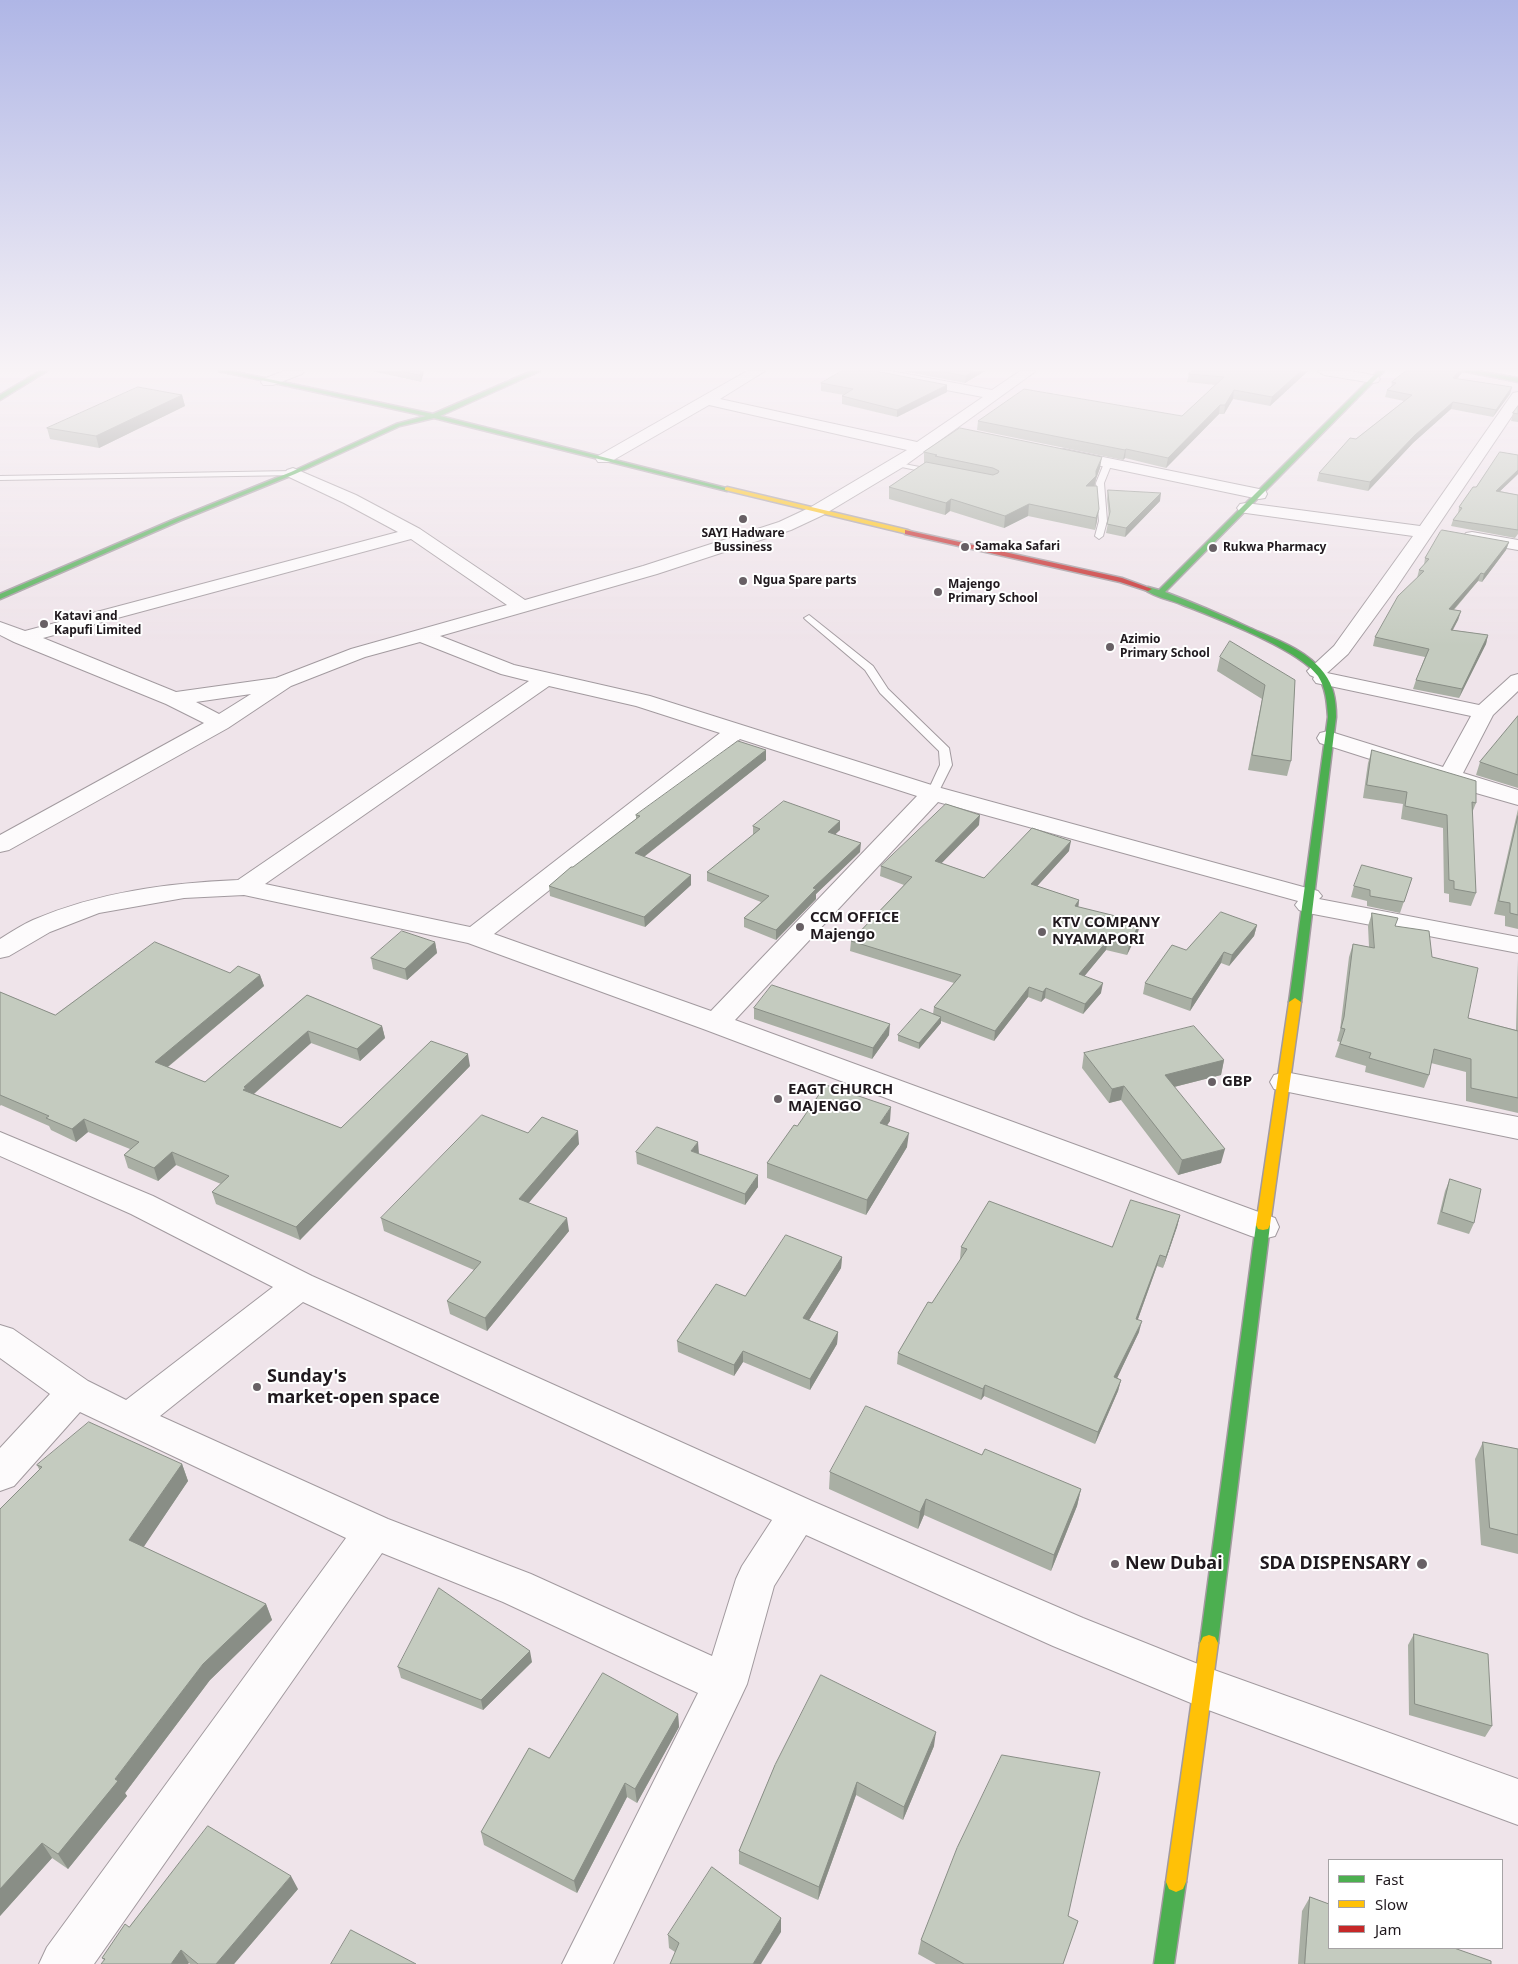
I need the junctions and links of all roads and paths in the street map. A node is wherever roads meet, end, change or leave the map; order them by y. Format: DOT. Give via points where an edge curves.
graph roads {
  1 [pos="316,463"];
  2 [pos="619,463"];
  3 [pos="1101,463"];
  4 [pos="1290,463"];
  5 [pos="1472,463"];
  6 [pos="898,464"];
  7 [pos="1108,464"];
  8 [pos="293,473"];
  9 [pos="945,474"];
  10 [pos="0,478"];
  11 [pos="14,478"];
  12 [pos="0,486"];
  13 [pos="1259,494"];
  14 [pos="1246,508"];
  15 [pos="817,511"];
  16 [pos="1425,530"];
  17 [pos="414,533"];
  18 [pos="1099,536"];
  19 [pos="1518,545"];
  20 [pos="1161,592"];
  21 [pos="0,597"];
  22 [pos="523,608"];
  23 [pos="809,618"];
  24 [pos="0,628"];
  25 [pos="421,635"];
  26 [pos="21,638"];
  27 [pos="1320,675"];
  28 [pos="544,680"];
  29 [pos="1518,680"];
  30 [pos="284,682"];
  31 [pos="174,699"];
  32 [pos="1484,712"];
  33 [pos="220,723"];
  34 [pos="736,730"];
  35 [pos="1328,738"];
  36 [pos="1449,778"];
  37 [pos="932,793"];
  38 [pos="1518,798"];
  39 [pos="0,820"];
  40 [pos="24,832"];
  41 [pos="0,845"];
  42 [pos="244,887"];
  43 [pos="1308,901"];
  44 [pos="475,936"];
  45 [pos="1518,945"];
  46 [pos="0,950"];
  47 [pos="716,1023"];
  48 [pos="1286,1082"];
  49 [pos="1518,1128"];
  50 [pos="0,1143"];
  51 [pos="1263,1227"];
  52 [pos="300,1285"];
  53 [pos="0,1339"];
  54 [pos="75,1392"];
  55 [pos="128,1419"];
  56 [pos="0,1474"];
  57 [pos="798,1513"];
  58 [pos="374,1532"];
  59 [pos="725,1684"];
  60 [pos="1203,1686"];
  61 [pos="1518,1802"];
  62 [pos="64,1964"];
  63 [pos="587,1964"];
  64 [pos="1164,1964"];
  1 -- 8 [label="street"];
  2 -- 15 [label="street"];
  3 -- 7 [label="street"];
  4 -- 13 [label="street"];
  5 -- 16 [label="street"];
  6 -- 9 [label="lane"];
  6 -- 15 [label="street"];
  7 -- 13 [label="street"];
  7 -- 18 [label="lane" via="1100,483 1103,514"];
  8 -- 11 [label="lane"];
  8 -- 17 [label="street"];
  8 -- 21 [label="street"];
  10 -- 11 [label="lane"];
  11 -- 12 [label="lane"];
  13 -- 14 [label="street"];
  14 -- 16 [label="street"];
  14 -- 20 [label="street"];
  15 -- 20 [label="street" via="1122,580"];
  15 -- 22 [label="street" via="751,539"];
  16 -- 19 [label="street"];
  16 -- 27 [label="street" via="1387,587"];
  17 -- 22 [label="street"];
  17 -- 26 [label="street"];
  20 -- 27 [label="street" via="1298,655"];
  22 -- 25 [label="street"];
  23 -- 37 [label="lane" via="869,668 884,691 945,750 946,766"];
  24 -- 26 [label="street"];
  25 -- 28 [label="street" via="508,670"];
  25 -- 30 [label="street" via="358,653"];
  26 -- 31 [label="street"];
  27 -- 32 [label="street"];
  27 -- 35 [label="street" via="1332,698"];
  28 -- 34 [label="street" via="642,700"];
  28 -- 42 [label="street"];
  29 -- 32 [label="street"];
  30 -- 31 [label="street"];
  30 -- 33 [label="street"];
  31 -- 33 [label="street"];
  32 -- 36 [label="street"];
  33 -- 40 [label="street"];
  34 -- 37 [label="street"];
  34 -- 44 [label="street"];
  35 -- 36 [label="street"];
  35 -- 43 [label="street"];
  36 -- 38 [label="street"];
  37 -- 43 [label="street"];
  37 -- 47 [label="street"];
  39 -- 40 [label="street"];
  40 -- 41 [label="street"];
  42 -- 44 [label="street"];
  42 -- 46 [label="street" via="184,890 92,907 41,926"];
  43 -- 45 [label="street"];
  43 -- 48 [label="street"];
  44 -- 47 [label="street"];
  47 -- 51 [label="street"];
  48 -- 49 [label="street"];
  48 -- 51 [label="street"];
  50 -- 52 [label="street" via="142,1205"];
  51 -- 60 [label="street"];
  52 -- 55 [label="street"];
  52 -- 57 [label="street"];
  53 -- 54 [label="street"];
  54 -- 55 [label="street"];
  54 -- 56 [label="street"];
  55 -- 58 [label="street"];
  57 -- 59 [label="street" via="756,1579"];
  57 -- 60 [label="street" via="1068,1632"];
  58 -- 59 [label="street" via="517,1588"];
  58 -- 62 [label="street"];
  59 -- 63 [label="street"];
  60 -- 61 [label="street"];
  60 -- 64 [label="street"];
}
